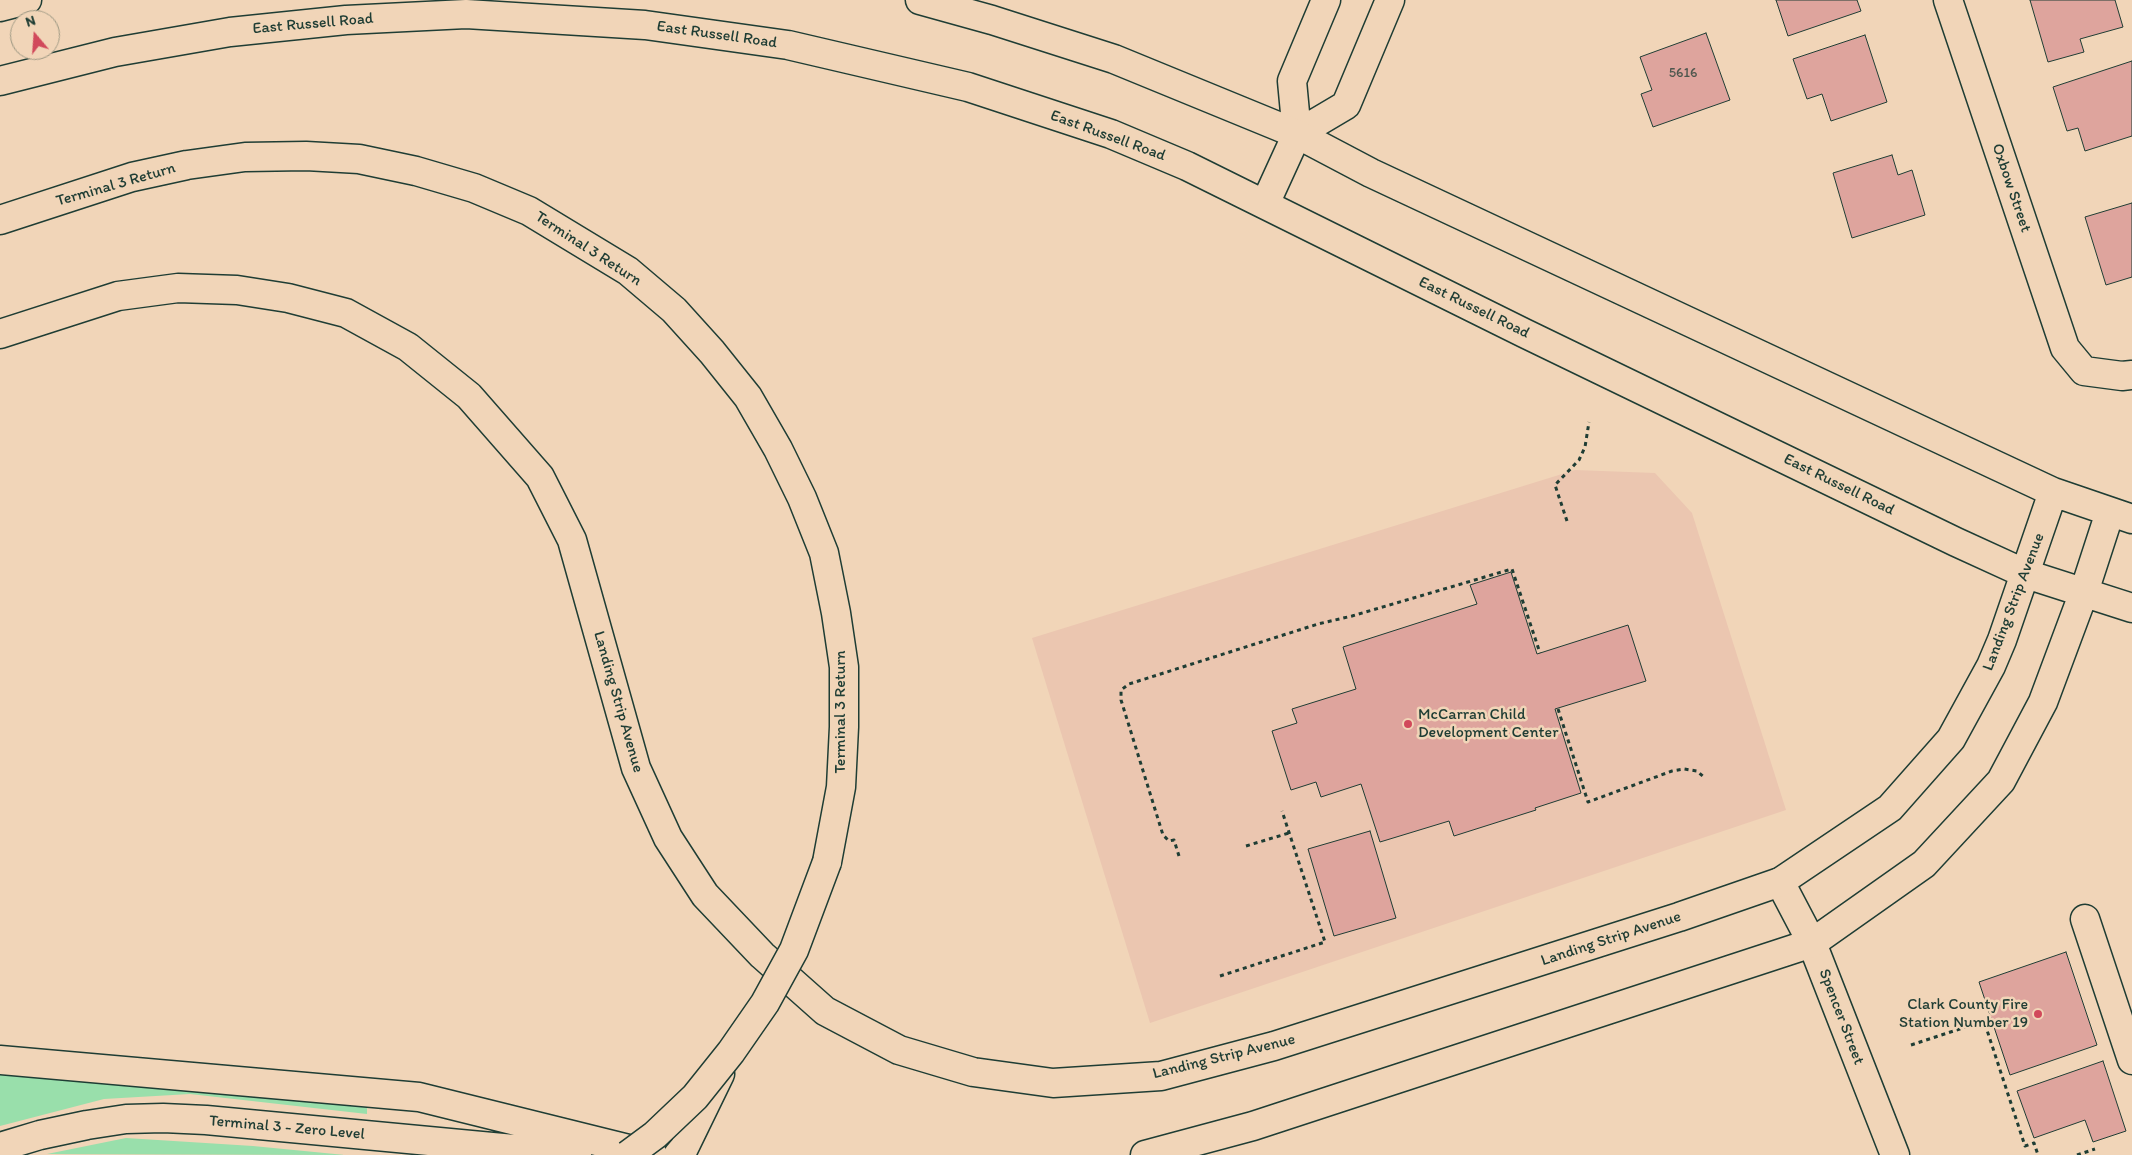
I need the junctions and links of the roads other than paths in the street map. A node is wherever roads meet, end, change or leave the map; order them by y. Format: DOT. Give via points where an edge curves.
graph roads {
  1 [pos="27,0"];
  2 [pos="920,0"];
  3 [pos="1326,0"];
  4 [pos="1390,0"];
  5 [pos="1948,0"];
  6 [pos="0,7"];
  7 [pos="0,81"];
  8 [pos="1296,134"];
  9 [pos="1265,204"];
  10 [pos="0,220"];
  11 [pos="0,334"];
  12 [pos="2132,374"];
  13 [pos="2053,492"];
  14 [pos="2121,516"];
  15 [pos="2026,574"];
  16 [pos="2084,592"];
  17 [pos="2132,608"];
  18 [pos="1780,882"];
  19 [pos="2085,919"];
  20 [pos="1812,943"];
  21 [pos="731,1052"];
  22 [pos="0,1060"];
  23 [pos="2132,1060"];
  24 [pos="1252,1126"];
  25 [pos="0,1147"];
  26 [pos="577,1155"];
  27 [pos="628,1155"];
  28 [pos="653,1155"];
  29 [pos="678,1155"];
  30 [pos="1145,1155"];
  31 [pos="1191,1155"];
  32 [pos="1895,1155"];
  1 -- 6 [label="main road"];
  2 -- 8 [label="main road" via="1114,60"];
  3 -- 8 [label="main road" via="1292,81"];
  4 -- 8 [label="main road" via="1346,105"];
  5 -- 12 [label="main road, Oxbow Street" via="2065,348 2084,371 2122,376"];
  7 -- 9 [label="main road, East Russell Road" via="115,52 230,32 346,20 466,14 645,25 788,45 968,87 1111,134 1188,166"];
  8 -- 9 [label="main road"];
  8 -- 13 [label="main road" via="1371,173"];
  9 -- 15 [label="main road, East Russell Road" via="1524,333"];
  10 -- 21 [label="main road, Terminal 3 Return, bridge" via="132,177 187,165 245,157 359,159 474,188 530,211 628,272 674,310 712,352 748,397 802,498 824,553 844,667 841,787 827,862 794,950 765,1003"];
  11 -- 18 [label="main road, Landing Strip Avenue" via="118,296 178,288 237,290 288,298 346,313 408,347 469,396 540,477 572,540 636,768 668,838 705,895 762,955 825,1011 899,1050 973,1072 1053,1083 1161,1076 1310,1035"];
  13 -- 14 [label="main road"];
  13 -- 15 [label="main road, Landing Strip Avenue"];
  14 -- 16 [label="main road"];
  15 -- 16 [label="main road, East Russell Road"];
  15 -- 18 [label="main road, Landing Strip Avenue" via="1991,666 1951,739 1890,808"];
  16 -- 17 [label="main road, East Russell Road"];
  16 -- 20 [label="main road" via="2043,702 2000,781 1924,864"];
  18 -- 20 [label="main road, Spencer Street"];
  19 -- 23 [label="main road"];
  20 -- 24 [label="main road"];
  20 -- 32 [label="main road, Spencer Street"];
  21 -- 27 [label="main road, Terminal 3 Return, bridge" via="695,1097 655,1135"];
  21 -- 29 [label="main road, bridge"];
  22 -- 28 [label="main road" via="419,1098"];
  24 -- 30 [label="main road"];
  24 -- 31 [label="main road"];
  25 -- 26 [label="main road, Terminal 3 - Zero Level" via="87,1125 163,1118"];
}
